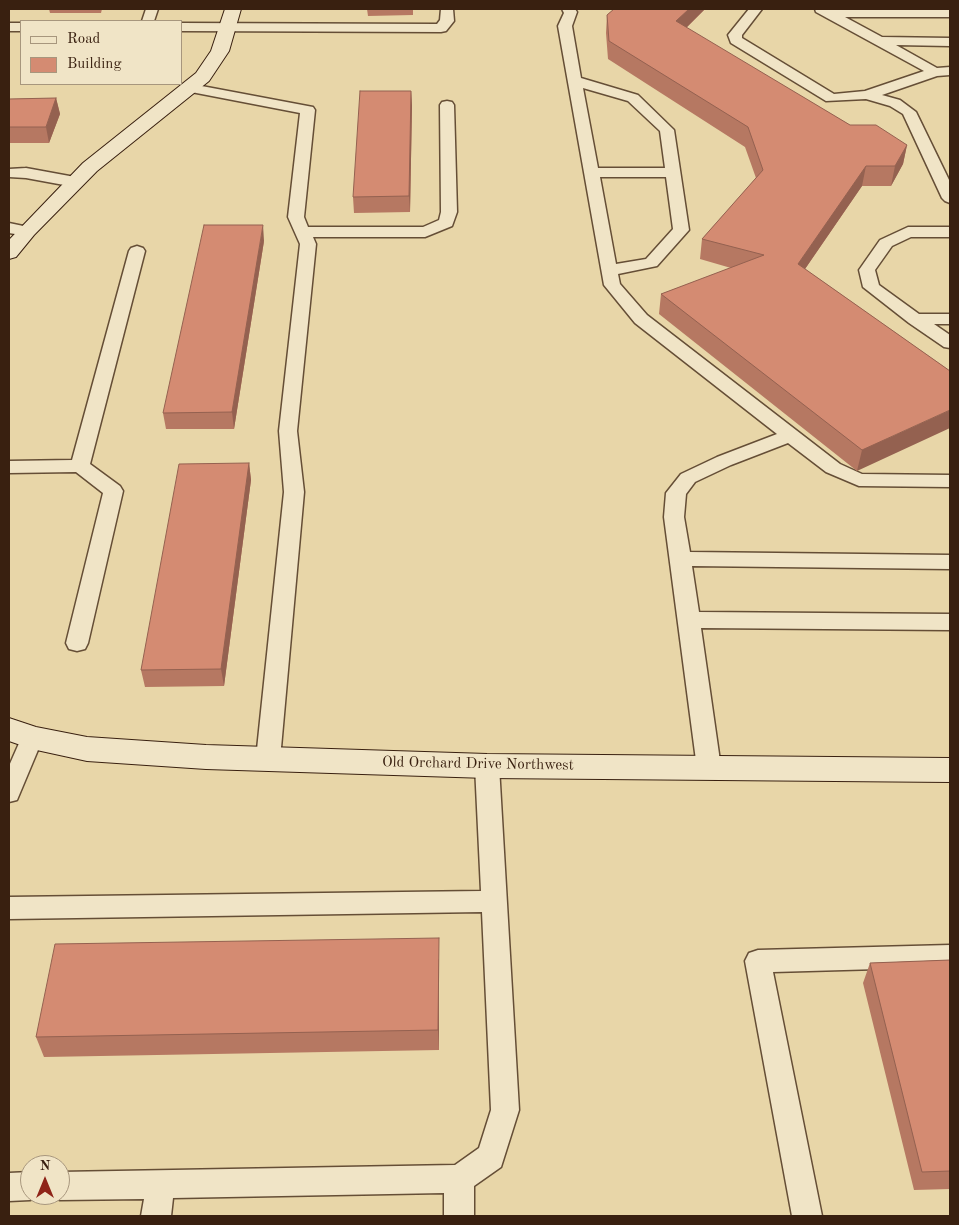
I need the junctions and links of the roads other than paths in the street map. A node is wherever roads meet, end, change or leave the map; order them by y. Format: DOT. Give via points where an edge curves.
graph roads {
  1 [pos="233,9"];
  2 [pos="448,9"];
  3 [pos="568,9"];
  4 [pos="756,9"];
  5 [pos="825,11"];
  6 [pos="950,13"];
  7 [pos="182,27"];
  8 [pos="227,29"];
  9 [pos="881,41"];
  10 [pos="950,42"];
  11 [pos="950,71"];
  12 [pos="935,72"];
  13 [pos="575,81"];
  14 [pos="191,88"];
  15 [pos="867,96"];
  16 [pos="447,105"];
  17 [pos="673,172"];
  18 [pos="9,173"];
  19 [pos="592,173"];
  20 [pos="75,182"];
  21 [pos="950,198"];
  22 [pos="18,229"];
  23 [pos="302,232"];
  24 [pos="950,232"];
  25 [pos="137,251"];
  26 [pos="9,253"];
  27 [pos="610,270"];
  28 [pos="915,319"];
  29 [pos="950,319"];
  30 [pos="950,343"];
  31 [pos="791,435"];
  32 [pos="80,466"];
  33 [pos="9,467"];
  34 [pos="950,481"];
  35 [pos="681,559"];
  36 [pos="950,562"];
  37 [pos="689,620"];
  38 [pos="950,622"];
  39 [pos="77,643"];
  40 [pos="20,733"];
  41 [pos="268,759"];
  42 [pos="487,766"];
  43 [pos="709,768"];
  44 [pos="950,770"];
  45 [pos="9,794"];
  46 [pos="494,901"];
  47 [pos="9,908"];
  48 [pos="950,956"];
  49 [pos="459,1179"];
  50 [pos="161,1184"];
  51 [pos="70,1186"];
  52 [pos="156,1216"];
  53 [pos="459,1216"];
  54 [pos="806,1216"];
  1 -- 8 [label="street"];
  2 -- 8 [label="lane" via="447,21 441,28 317,23"];
  3 -- 13 [label="lane" via="571,12 565,26"];
  4 -- 15 [label="lane" via="735,35 736,40 831,98"];
  5 -- 6 [label="lane"];
  5 -- 9 [label="lane"];
  7 -- 8 [label="lane"];
  8 -- 14 [label="street" via="220,51 203,77"];
  9 -- 10 [label="lane"];
  9 -- 12 [label="lane"];
  11 -- 12 [label="lane"];
  12 -- 15 [label="lane"];
  13 -- 17 [label="lane" via="633,98 667,130"];
  13 -- 19 [label="lane"];
  14 -- 20 [label="street"];
  14 -- 23 [label="lane" via="308,110 296,217"];
  15 -- 21 [label="lane" via="895,103 909,112"];
  16 -- 23 [label="lane" via="449,212 446,223 425,232"];
  17 -- 19 [label="lane"];
  17 -- 27 [label="lane" via="681,230 651,263"];
  18 -- 20 [label="lane"];
  19 -- 27 [label="lane"];
  20 -- 22 [label="street"];
  22 -- 26 [label="street"];
  23 -- 41 [label="lane" via="308,244 288,431 294,492"];
  24 -- 28 [label="lane" via="908,232 886,243 867,270 870,287"];
  25 -- 32 [label="lane"];
  27 -- 31 [label="lane" via="612,285 641,319"];
  28 -- 29 [label="lane"];
  28 -- 30 [label="lane"];
  31 -- 34 [label="lane" via="833,468 859,480"];
  31 -- 35 [label="lane" via="724,460 688,478 676,493 674,517"];
  32 -- 33 [label="lane"];
  32 -- 39 [label="lane" via="113,491"];
  35 -- 36 [label="lane"];
  35 -- 37 [label="lane"];
  37 -- 38 [label="lane"];
  37 -- 43 [label="lane"];
  40 -- 41 [label="street, Old Orchard Drive Northwest" via="87,749"];
  40 -- 45 [label="lane"];
  41 -- 42 [label="street, Old Orchard Drive Northwest"];
  42 -- 43 [label="street, Old Orchard Drive Northwest"];
  42 -- 46 [label="lane"];
  43 -- 44 [label="street, Old Orchard Drive Northwest"];
  46 -- 47 [label="lane"];
  46 -- 49 [label="lane" via="505,1110 492,1158"];
  48 -- 54 [label="lane" via="758,962"];
  49 -- 50 [label="lane"];
  49 -- 53 [label="lane"];
  50 -- 51 [label="lane"];
  50 -- 52 [label="lane"];
}
